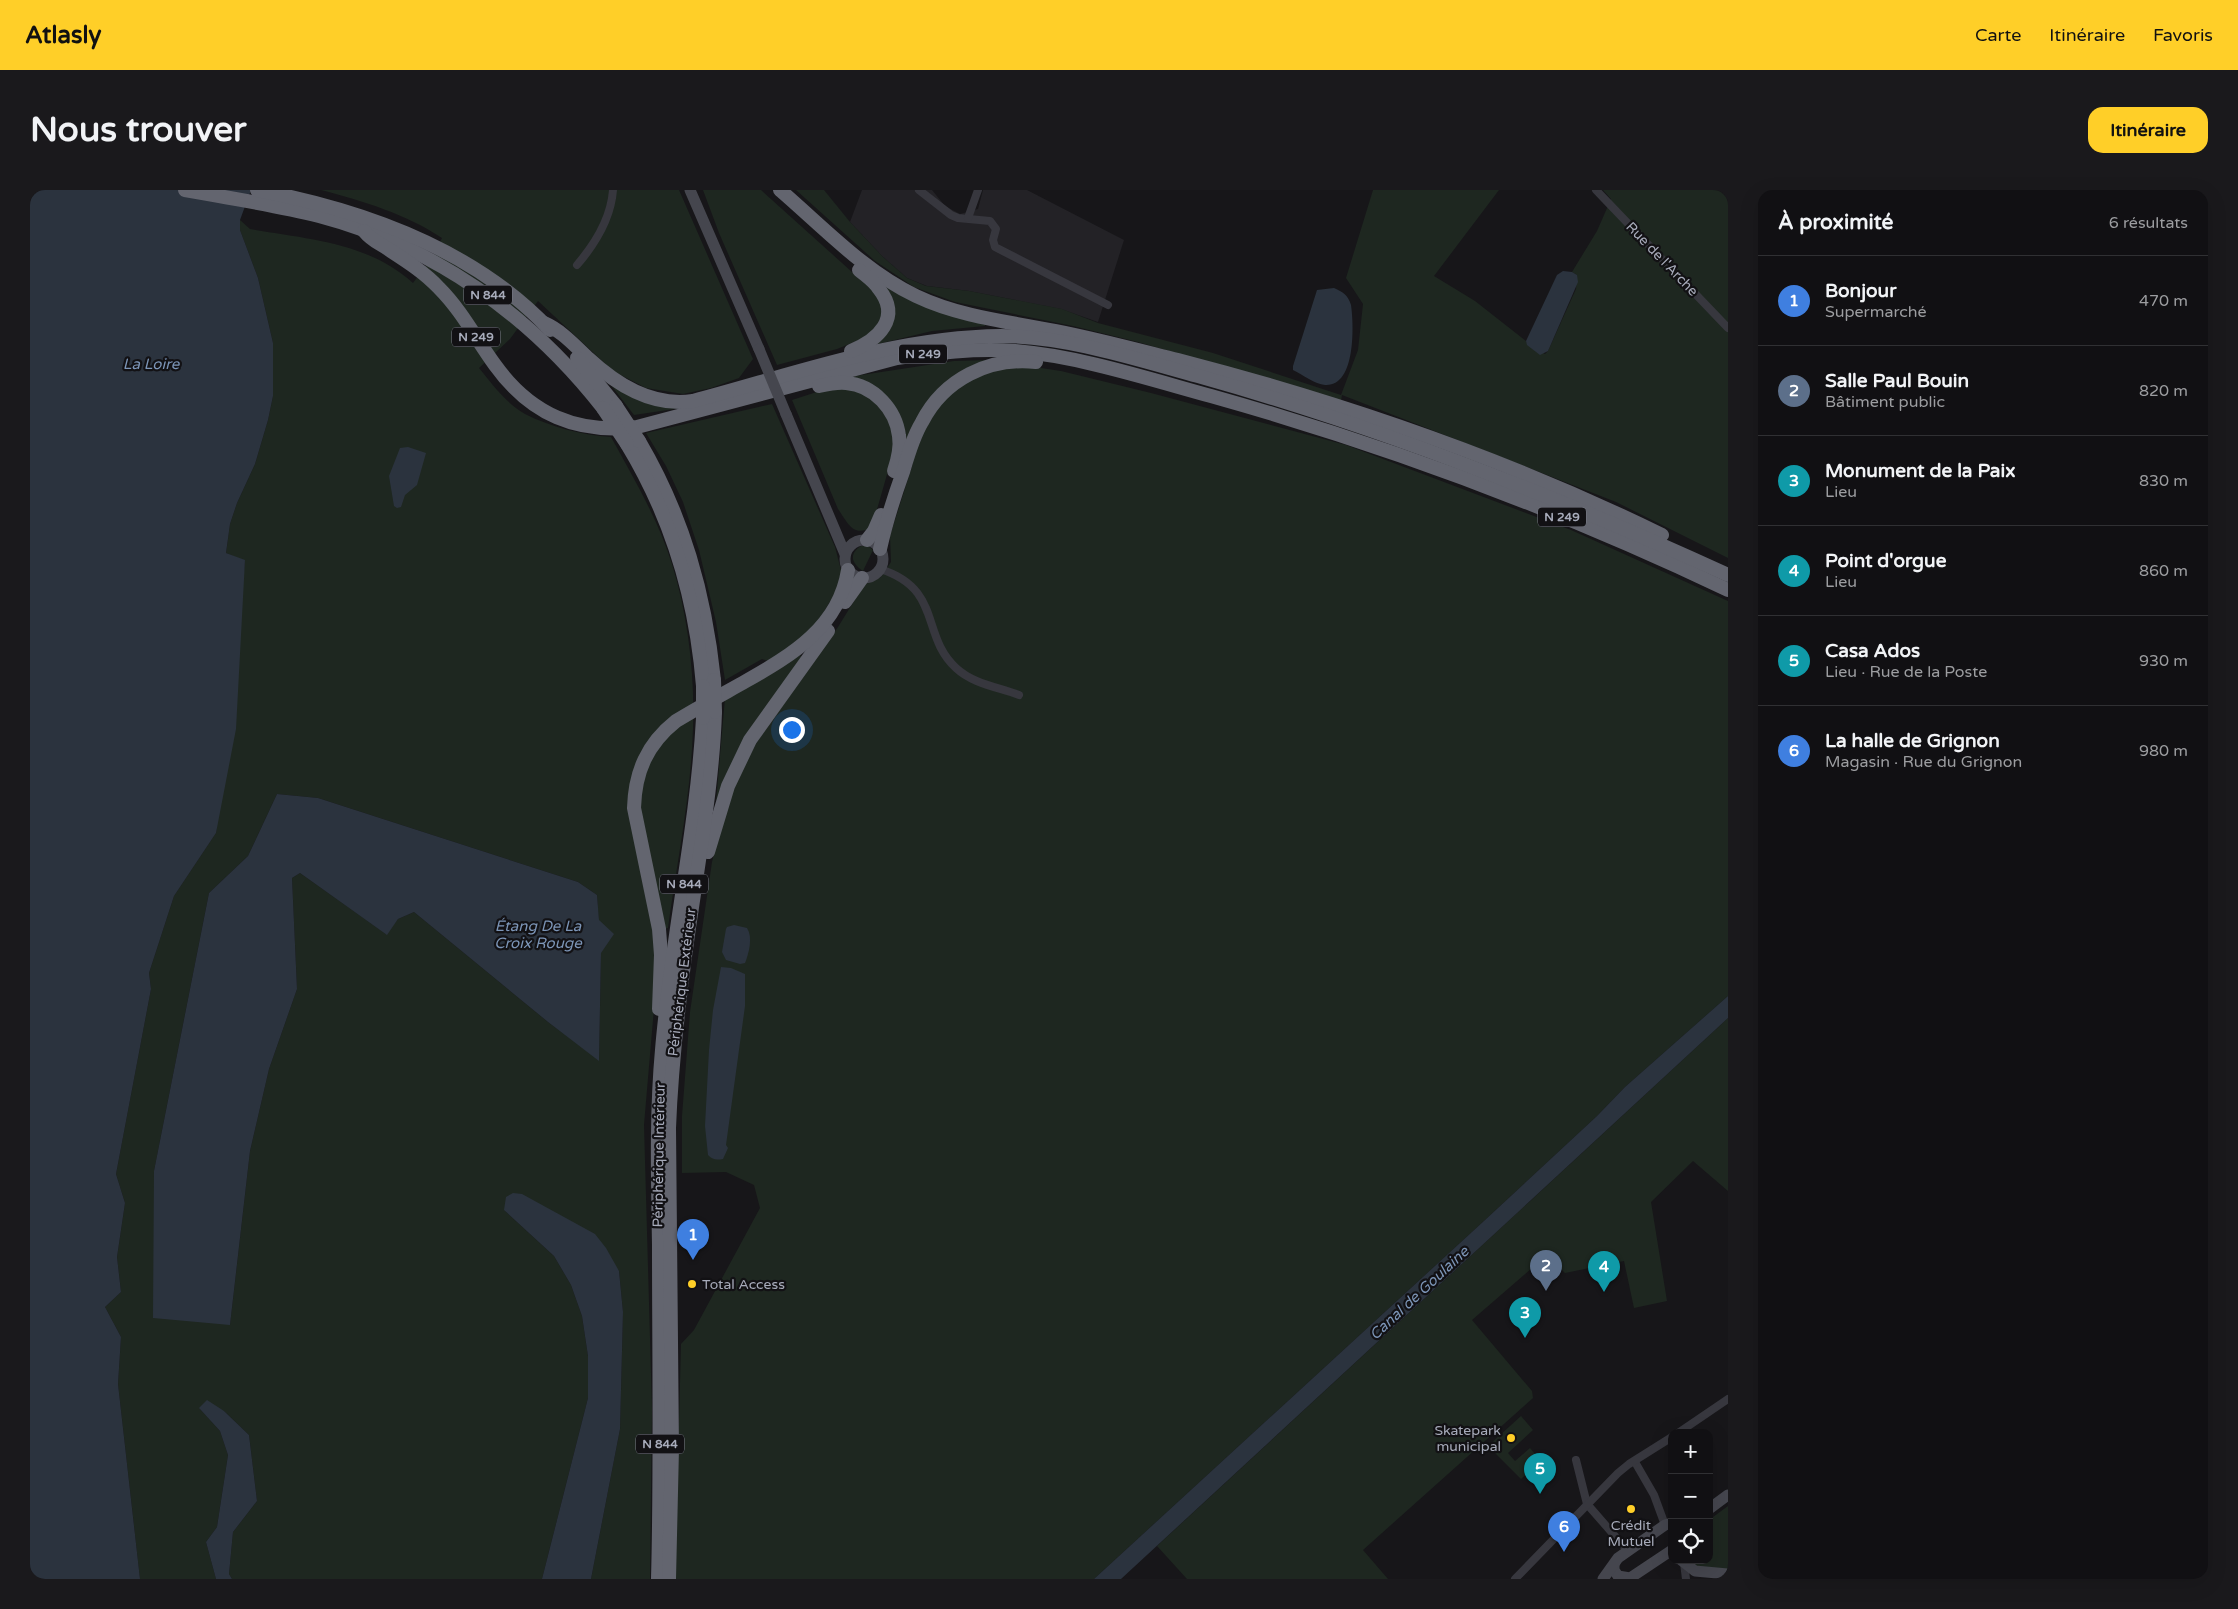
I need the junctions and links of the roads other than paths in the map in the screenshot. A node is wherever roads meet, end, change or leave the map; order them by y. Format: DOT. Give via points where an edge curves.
graph roads {
  1 [pos="184,190"];
  2 [pos="613,190"];
  3 [pos="768,190"];
  4 [pos="780,190"];
  5 [pos="919,190"];
  6 [pos="978,190"];
  7 [pos="1596,190"];
  8 [pos="692,192"];
  9 [pos="264,196"];
  10 [pos="968,218"];
  11 [pos="364,231"];
  12 [pos="420,254"];
  13 [pos="577,265"];
  14 [pos="1108,305"];
  15 [pos="1728,328"];
  16 [pos="556,340"];
  17 [pos="1096,366"];
  18 [pos="761,382"];
  19 [pos="754,396"];
  20 [pos="830,515"];
  21 [pos="861,541"];
  22 [pos="880,549"];
  23 [pos="845,554"];
  24 [pos="1728,567"];
  25 [pos="848,570"];
  26 [pos="880,570"];
  27 [pos="1728,575"];
  28 [pos="862,578"];
  29 [pos="1728,590"];
  30 [pos="1019,696"];
  31 [pos="709,715"];
  32 [pos="691,914"];
  33 [pos="662,1049"];
  34 [pos="1728,1400"];
  35 [pos="1684,1429"];
  36 [pos="1668,1440"];
  37 [pos="1576,1460"];
  38 [pos="1634,1462"];
  39 [pos="1728,1495"];
  40 [pos="1587,1504"];
  41 [pos="1713,1506"];
  42 [pos="1668,1524"];
  43 [pos="1628,1551"];
  44 [pos="1668,1554"];
  45 [pos="1683,1564"];
  46 [pos="1686,1564"];
  47 [pos="1614,1565"];
  48 [pos="1728,1574"];
  49 [pos="1616,1578"];
  50 [pos="1635,1578"];
  51 [pos="658,1579"];
  52 [pos="670,1579"];
  53 [pos="1515,1579"];
  54 [pos="1603,1579"];
  55 [pos="1686,1579"];
  1 -- 9 [label="highway, N 844"];
  2 -- 13 [label="street" via="612,204 601,230"];
  3 -- 18 [label="highway" via="874,283 884,296 888,313 885,326 866,344"];
  4 -- 24 [label="highway" via="879,274 928,301 958,311 1194,364 1391,424 1600,504"];
  5 -- 10 [label="street" via="952,215"];
  6 -- 10 [label="street"];
  7 -- 15 [label="street, Rue de l'Arche"];
  8 -- 20 [label="main road, bridge"];
  9 -- 11 [label="highway, N 844"];
  9 -- 12 [label="highway, N 844" via="316,202 362,215"];
  10 -- 14 [label="street" via="984,219 994,225 995,247"];
  11 -- 12 [label="highway, N 249" via="373,242"];
  12 -- 16 [label="highway, N 844"];
  12 -- 16 [label="highway, N 844" via="490,280 544,324"];
  12 -- 19 [label="highway, N 249" via="439,287 504,377 524,398 562,420 599,429 621,429 662,422"];
  16 -- 18 [label="highway, N 249" via="632,390 657,400 693,401"];
  16 -- 31 [label="highway, Périphérique Intérieur / N 844, bridge" via="598,382 610,407 666,491 686,539 706,616"];
  17 -- 19 [label="highway, N 249" via="1014,351 931,353 861,366"];
  17 -- 22 [label="highway" via="1082,370 1029,361 1001,363 976,370 953,384 934,402 915,436"];
  17 -- 29 [label="highway, N 249" via="1243,405 1393,453 1572,521"];
  18 -- 27 [label="highway, N 249" via="868,353 929,341 1004,336 1074,345 1231,386 1432,452 1574,507"];
  19 -- 21 [label="highway" via="838,382 866,388 888,408 898,427 898,456 878,524"];
  20 -- 21 [label="main road"];
  20 -- 23 [label="main road"];
  21 -- 22 [label="main road" via="877,544"];
  21 -- 23 [label="main road"];
  22 -- 26 [label="main road" via="883,559"];
  23 -- 25 [label="main road"];
  25 -- 28 [label="main road"];
  25 -- 33 [label="highway" via="844,590 806,644 676,721 651,746 640,768 634,808 659,929 658,1035"];
  26 -- 28 [label="main road"];
  26 -- 30 [label="street" via="905,581 919,595 929,613 939,645 956,668 974,680"];
  28 -- 32 [label="highway" via="831,627 764,718 739,761 712,834 699,904"];
  31 -- 32 [label="highway, Périphérique Extérieur / N 844" via="711,774"];
  31 -- 33 [label="highway, Périphérique Intérieur / N 844"];
  32 -- 52 [label="highway, Périphérique Extérieur / N 844" via="670,1096"];
  33 -- 51 [label="highway, Périphérique Intérieur / N 844" via="658,1148"];
  34 -- 35 [label="street"];
  36 -- 38 [label="street"];
  37 -- 40 [label="street"];
  38 -- 40 [label="street"];
  38 -- 42 [label="street"];
  39 -- 41 [label="main road"];
  40 -- 43 [label="street"];
  40 -- 53 [label="street"];
  42 -- 43 [label="main road"];
  43 -- 47 [label="main road"];
  44 -- 50 [label="main road"];
  45 -- 55 [label="street"];
  46 -- 48 [label="main road" via="1695,1570"];
  47 -- 49 [label="main road"];
  47 -- 54 [label="main road"];
  49 -- 50 [label="main road"];
}
